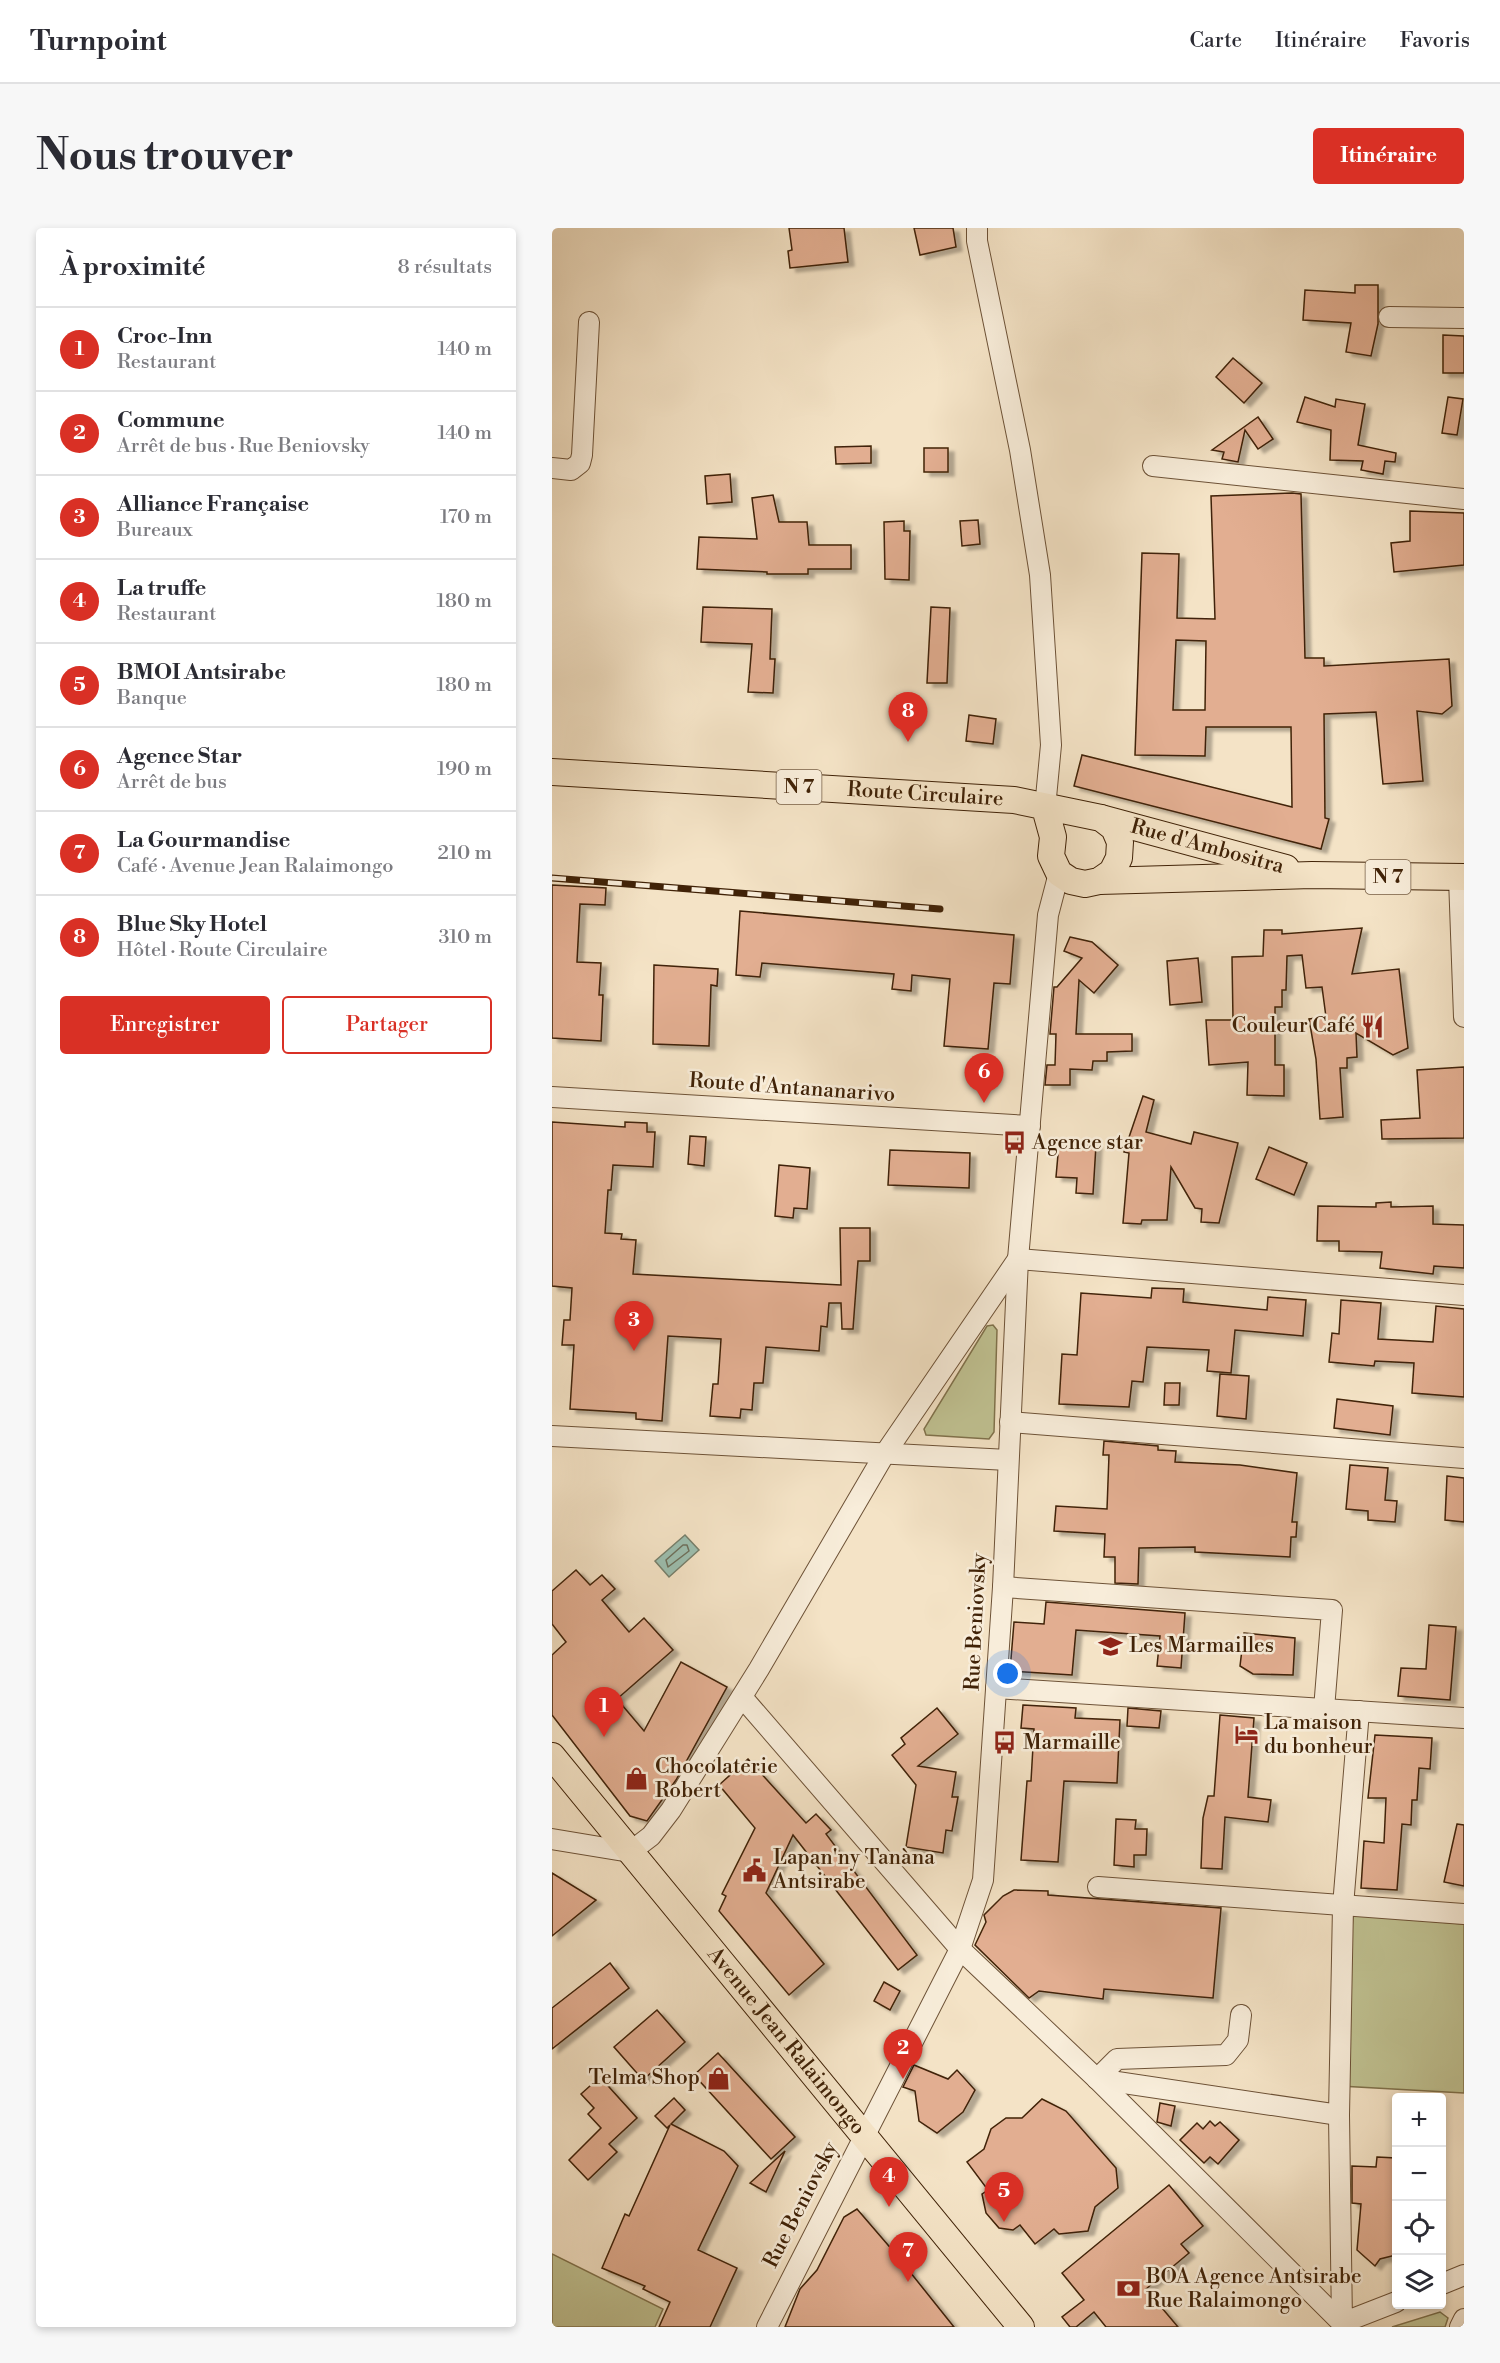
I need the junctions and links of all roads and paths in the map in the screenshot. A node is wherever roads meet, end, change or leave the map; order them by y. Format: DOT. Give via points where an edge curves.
graph roads {
  1 [pos="977,228"];
  2 [pos="1389,317"];
  3 [pos="1464,318"];
  4 [pos="589,322"];
  5 [pos="1153,466"];
  6 [pos="552,468"];
  7 [pos="1464,499"];
  8 [pos="552,772"];
  9 [pos="1044,808"];
  10 [pos="1089,816"];
  11 [pos="1053,837"];
  12 [pos="1059,873"];
  13 [pos="1312,875"];
  14 [pos="1461,878"];
  15 [pos="1099,881"];
  16 [pos="1464,1017"];
  17 [pos="552,1097"];
  18 [pos="1030,1126"];
  19 [pos="1018,1259"];
  20 [pos="1464,1295"];
  21 [pos="1010,1422"];
  22 [pos="552,1436"];
  23 [pos="884,1455"];
  24 [pos="1464,1458"];
  25 [pos="1008,1460"];
  26 [pos="1003,1587"];
  27 [pos="996,1688"];
  28 [pos="742,1697"];
  29 [pos="1324,1709"];
  30 [pos="1359,1711"];
  31 [pos="1464,1718"];
  32 [pos="552,1756"];
  33 [pos="552,1839"];
  34 [pos="630,1852"];
  35 [pos="1098,1887"];
  36 [pos="1343,1906"];
  37 [pos="1464,1914"];
  38 [pos="960,1949"];
  39 [pos="1241,2015"];
  40 [pos="1097,2079"];
  41 [pos="1339,2115"];
  42 [pos="864,2134"];
  43 [pos="1464,2275"];
  44 [pos="1446,2282"];
  45 [pos="1392,2304"];
  46 [pos="1464,2319"];
  47 [pos="1344,2325"];
  48 [pos="767,2327"];
  49 [pos="1021,2327"];
  50 [pos="1460,2327"];
  1 -- 9 [label="street" via="1040,575 1051,745"];
  2 -- 3 [label="street"];
  4 -- 6 [label="street" via="580,463 571,470"];
  5 -- 7 [label="street"];
  8 -- 9 [label="main road, Route Circulaire / N 7" via="1014,800"];
  9 -- 10 [label="main road, N 7"];
  9 -- 11 [label="main road"];
  10 -- 11 [label="main road" via="1062,823"];
  10 -- 13 [label="main road, Rue d'Ambositra / N 7"];
  10 -- 15 [label="main road" via="1114,828 1120,842 1116,865"];
  11 -- 12 [label="main road" via="1051,856"];
  12 -- 15 [label="main road, N 7" via="1085,884"];
  12 -- 18 [label="street, Rue Beniovsky" via="1048,915"];
  13 -- 14 [label="main road, Rue d'Ambositra / N 7"];
  13 -- 15 [label="main road, Rue d'Ambositra / N 7"];
  14 -- 16 [label="street"];
  17 -- 18 [label="street, Route d'Antananarivo"];
  18 -- 19 [label="street, Rue Beniovsky"];
  19 -- 20 [label="street"];
  19 -- 21 [label="street, Rue Beniovsky"];
  19 -- 23 [label="street"];
  21 -- 24 [label="street"];
  21 -- 25 [label="street, Rue Beniovsky"];
  22 -- 23 [label="street"];
  23 -- 25 [label="street"];
  23 -- 28 [label="street"];
  25 -- 26 [label="street, Rue Beniovsky"];
  26 -- 27 [label="street, Rue Beniovsky"];
  26 -- 29 [label="street" via="1332,1610"];
  27 -- 29 [label="street"];
  27 -- 38 [label="street, Rue Beniovsky" via="983,1880"];
  28 -- 34 [label="street" via="671,1810 651,1836"];
  28 -- 38 [label="street"];
  29 -- 30 [label="street"];
  30 -- 31 [label="street"];
  30 -- 36 [label="street"];
  32 -- 34 [label="main road, Avenue Jean Ralaimongo"];
  33 -- 34 [label="street"];
  34 -- 42 [label="main road, Avenue Jean Ralaimongo"];
  35 -- 36 [label="street"];
  36 -- 37 [label="street"];
  36 -- 41 [label="street"];
  38 -- 40 [label="street"];
  38 -- 42 [label="street, Rue Beniovsky"];
  39 -- 40 [label="street" via="1238,2040 1226,2055 1117,2059"];
  40 -- 41 [label="street"];
  40 -- 47 [label="street"];
  41 -- 47 [label="street"];
  42 -- 48 [label="street, Rue Beniovsky"];
  42 -- 49 [label="main road, Avenue Jean Ralaimongo"];
  43 -- 44 [label="street"];
  45 -- 47 [label="street"];
  46 -- 50 [label="street"];
}
